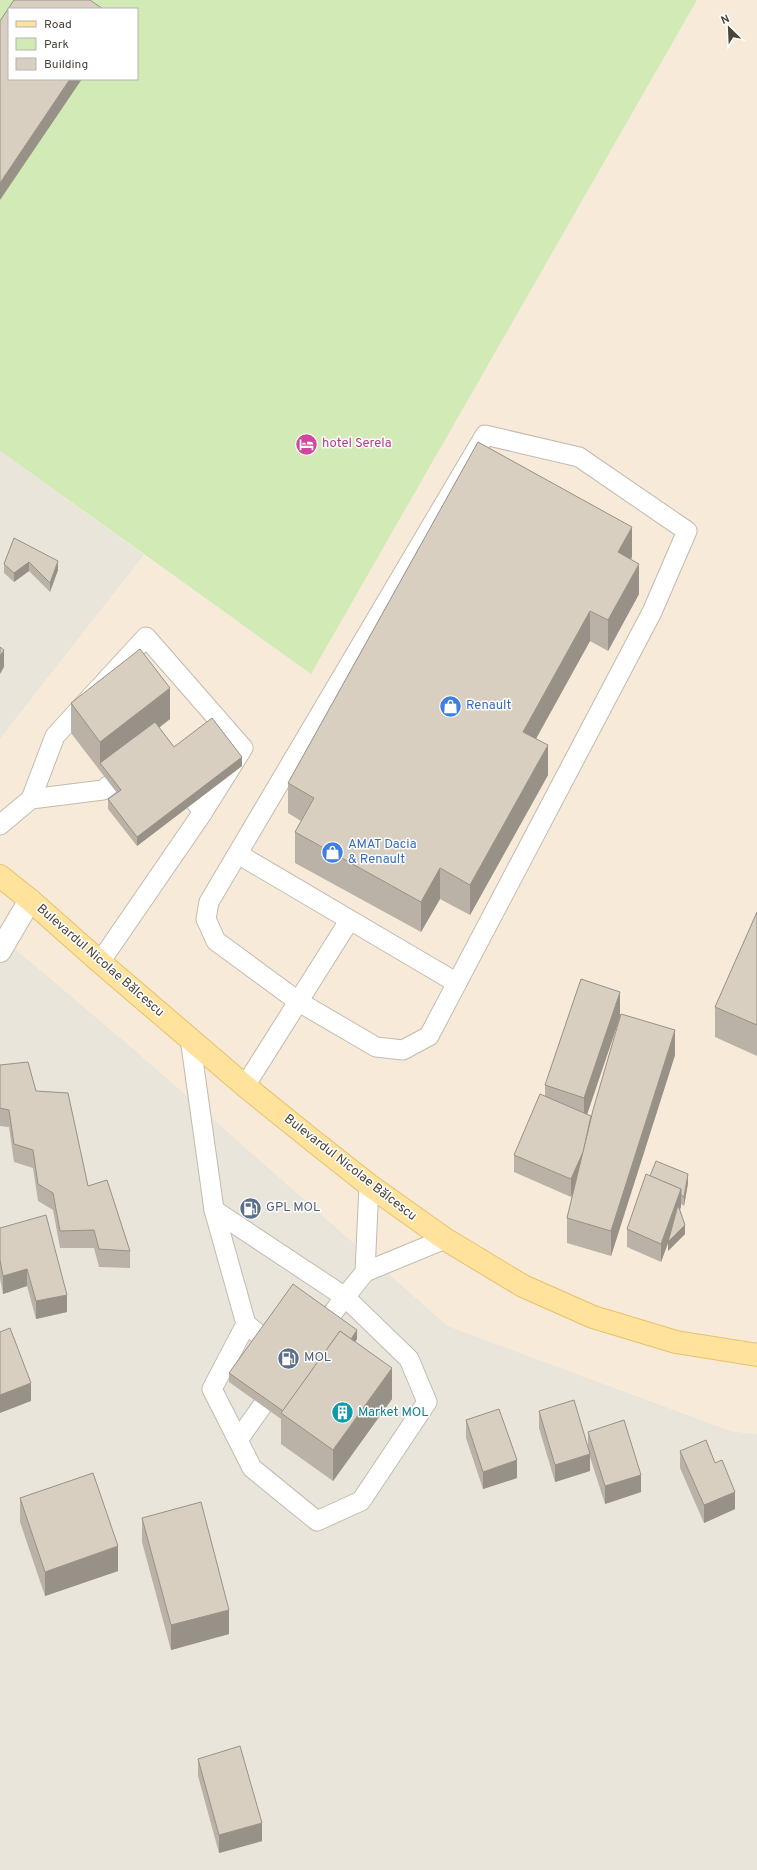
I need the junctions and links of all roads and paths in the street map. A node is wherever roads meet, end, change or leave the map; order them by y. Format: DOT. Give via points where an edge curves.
graph roads {
  1 [pos="144,758"];
  2 [pos="170,768"];
  3 [pos="31,799"];
  4 [pos="203,812"];
  5 [pos="0,825"];
  6 [pos="238,854"];
  7 [pos="0,876"];
  8 [pos="30,900"];
  9 [pos="349,921"];
  10 [pos="0,951"];
  11 [pos="100,962"];
  12 [pos="457,983"];
  13 [pos="299,1002"];
  14 [pos="190,1038"];
  15 [pos="245,1086"];
  16 [pos="368,1185"];
  17 [pos="214,1210"];
  18 [pos="445,1239"];
  19 [pos="365,1272"];
  20 [pos="345,1297"];
  21 [pos="246,1324"];
  22 [pos="308,1345"];
  23 [pos="757,1356"];
  24 [pos="238,1440"];
  1 -- 3 [label="lane" via="103,790"];
  2 -- 4 [label="lane"];
  3 -- 4 [label="lane" via="55,736 146,637 243,748"];
  3 -- 5 [label="lane"];
  4 -- 11 [label="lane"];
  6 -- 9 [label="lane"];
  6 -- 12 [label="lane" via="485,435 579,457 687,531 652,612"];
  6 -- 13 [label="lane" via="210,902 206,919 216,941"];
  7 -- 8 [label="main road, Bulevardul Nicolae Bălcescu"];
  8 -- 10 [label="street"];
  8 -- 11 [label="main road, Bulevardul Nicolae Bălcescu"];
  9 -- 12 [label="lane"];
  9 -- 13 [label="lane"];
  11 -- 14 [label="main road, Bulevardul Nicolae Bălcescu"];
  12 -- 13 [label="lane" via="429,1036 403,1050 376,1047"];
  13 -- 15 [label="lane"];
  14 -- 15 [label="main road, Bulevardul Nicolae Bălcescu"];
  14 -- 17 [label="lane"];
  15 -- 16 [label="main road, Bulevardul Nicolae Bălcescu"];
  16 -- 18 [label="main road, Bulevardul Nicolae Bălcescu"];
  16 -- 19 [label="lane"];
  17 -- 20 [label="lane"];
  17 -- 21 [label="lane"];
  18 -- 19 [label="lane"];
  18 -- 23 [label="main road, Bulevardul Nicolae Bălcescu" via="523,1286 593,1317 676,1342"];
  19 -- 20 [label="lane"];
  20 -- 22 [label="lane"];
  20 -- 24 [label="lane" via="409,1358 427,1402 361,1502 317,1521 252,1468"];
  21 -- 24 [label="lane" via="212,1389"];
  21 -- 24 [label="lane" via="288,1364"];
}
